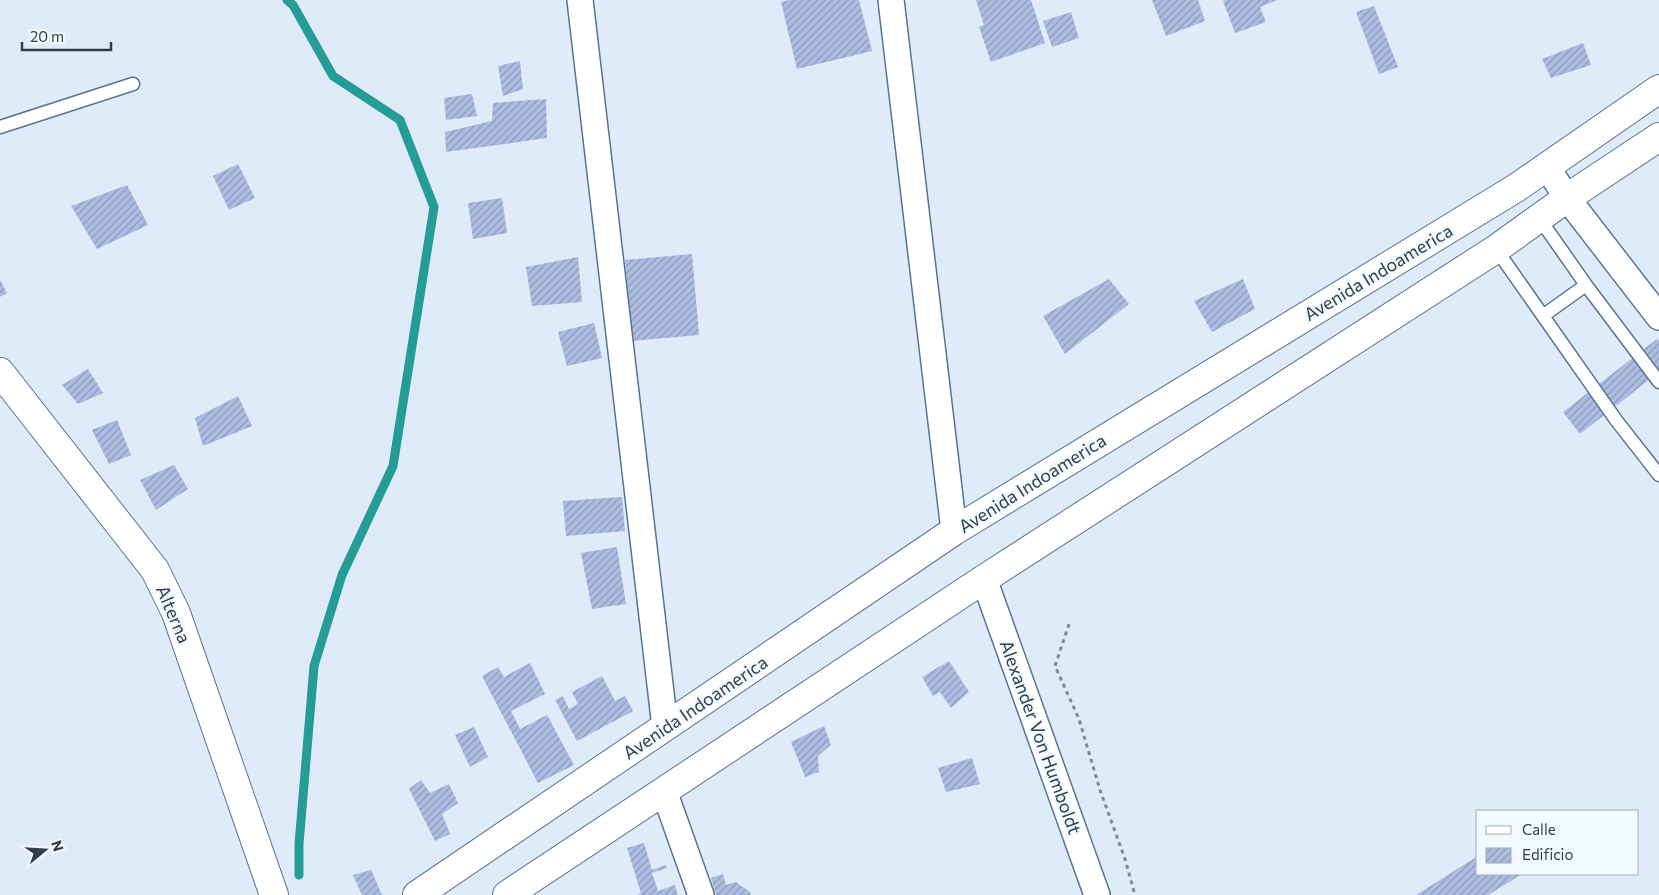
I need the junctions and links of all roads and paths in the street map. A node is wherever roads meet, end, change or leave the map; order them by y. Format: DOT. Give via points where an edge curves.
graph roads {
  1 [pos="580,0"];
  2 [pos="891,0"];
  3 [pos="133,84"];
  4 [pos="1659,89"];
  5 [pos="0,127"];
  6 [pos="1659,137"];
  7 [pos="1548,167"];
  8 [pos="1516,188"];
  9 [pos="1567,198"];
  10 [pos="1539,218"];
  11 [pos="1496,249"];
  12 [pos="1586,285"];
  13 [pos="1544,315"];
  14 [pos="1659,317"];
  15 [pos="0,372"];
  16 [pos="1659,382"];
  17 [pos="1659,475"];
  18 [pos="954,531"];
  19 [pos="984,579"];
  20 [pos="1069,624"];
  21 [pos="665,727"];
  22 [pos="664,791"];
  23 [pos="274,895"];
  24 [pos="417,895"];
  25 [pos="507,895"];
  26 [pos="701,895"];
  27 [pos="1097,895"];
  28 [pos="1135,895"];
  1 -- 21 [label="street"];
  2 -- 18 [label="street"];
  3 -- 5 [label="lane"];
  4 -- 7 [label="main road, Avenida Indoamerica"];
  6 -- 9 [label="main road"];
  7 -- 8 [label="main road, Avenida Indoamerica"];
  7 -- 9 [label="street"];
  8 -- 10 [label="main road"];
  8 -- 18 [label="main road, Avenida Indoamerica"];
  9 -- 10 [label="main road"];
  9 -- 14 [label="street"];
  10 -- 11 [label="main road"];
  10 -- 12 [label="lane"];
  11 -- 13 [label="lane"];
  11 -- 19 [label="main road"];
  12 -- 13 [label="lane"];
  12 -- 16 [label="lane"];
  13 -- 17 [label="lane" via="1616,420"];
  15 -- 23 [label="main road, Alterna" via="155,570 176,614"];
  18 -- 21 [label="main road, Avenida Indoamerica"];
  19 -- 22 [label="main road"];
  19 -- 27 [label="street, Alexander Von Humboldt"];
  20 -- 28 [label="path" via="1055,666 1079,719"];
  21 -- 24 [label="main road, Avenida Indoamerica"];
  22 -- 25 [label="main road"];
  22 -- 26 [label="street"];
}
